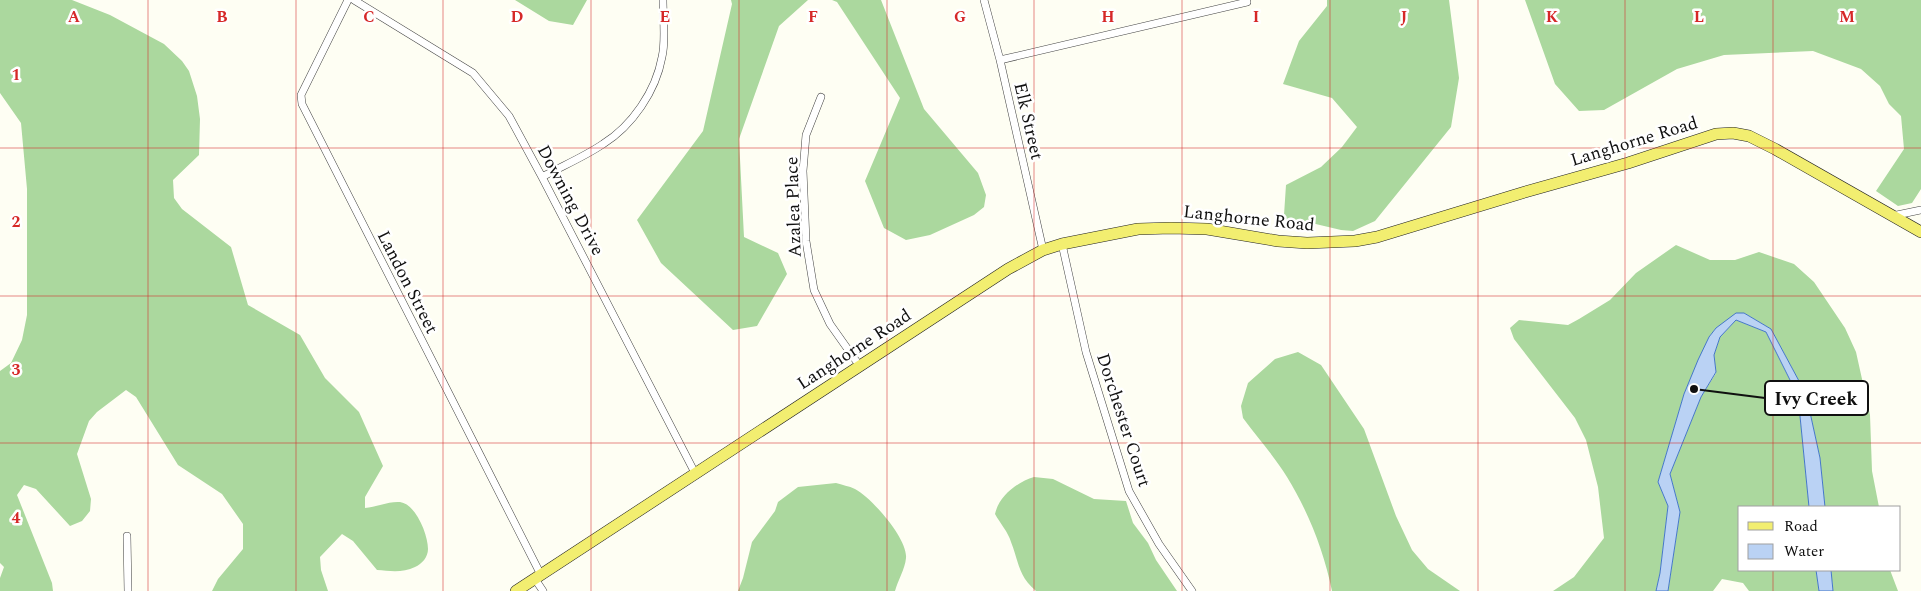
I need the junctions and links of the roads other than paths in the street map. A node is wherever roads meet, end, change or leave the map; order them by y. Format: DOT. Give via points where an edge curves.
graph roads {
  1 [pos="348,0"];
  2 [pos="354,0"];
  3 [pos="663,0"];
  4 [pos="984,0"];
  5 [pos="1247,2"];
  6 [pos="1000,60"];
  7 [pos="821,98"];
  8 [pos="542,176"];
  9 [pos="1921,210"];
  10 [pos="1892,216"];
  11 [pos="1921,232"];
  12 [pos="1062,244"];
  13 [pos="1043,250"];
  14 [pos="859,366"];
  15 [pos="695,473"];
  16 [pos="128,536"];
  17 [pos="538,577"];
  18 [pos="128,591"];
  19 [pos="516,591"];
  20 [pos="543,591"];
  21 [pos="1192,591"];
  1 -- 17 [label="street, Landon Street" via="301,95 302,104"];
  2 -- 8 [label="street, Downing Drive" via="473,73 509,116"];
  3 -- 8 [label="street" via="663,56 638,112 604,144"];
  4 -- 6 [label="street, Elk Street"];
  5 -- 6 [label="street"];
  6 -- 13 [label="street, Elk Street"];
  7 -- 14 [label="street, Azalea Place" via="806,135 803,171 806,241 814,290 830,324"];
  8 -- 15 [label="street, Downing Drive"];
  9 -- 10 [label="street"];
  10 -- 11 [label="main road, Langhorne Road"];
  10 -- 12 [label="main road, Langhorne Road" via="1749,136 1716,134 1628,163 1355,241 1278,241 1207,229 1171,228 1138,229"];
  12 -- 13 [label="main road, Langhorne Road"];
  12 -- 21 [label="street, Dorchester Court" via="1086,352 1129,491 1159,544"];
  13 -- 14 [label="main road, Langhorne Road" via="1008,269"];
  14 -- 15 [label="main road, Langhorne Road"];
  15 -- 17 [label="main road, Langhorne Road"];
  16 -- 18 [label="street"];
  17 -- 19 [label="main road, Langhorne Road"];
  17 -- 20 [label="street, Landon Street"];
}
